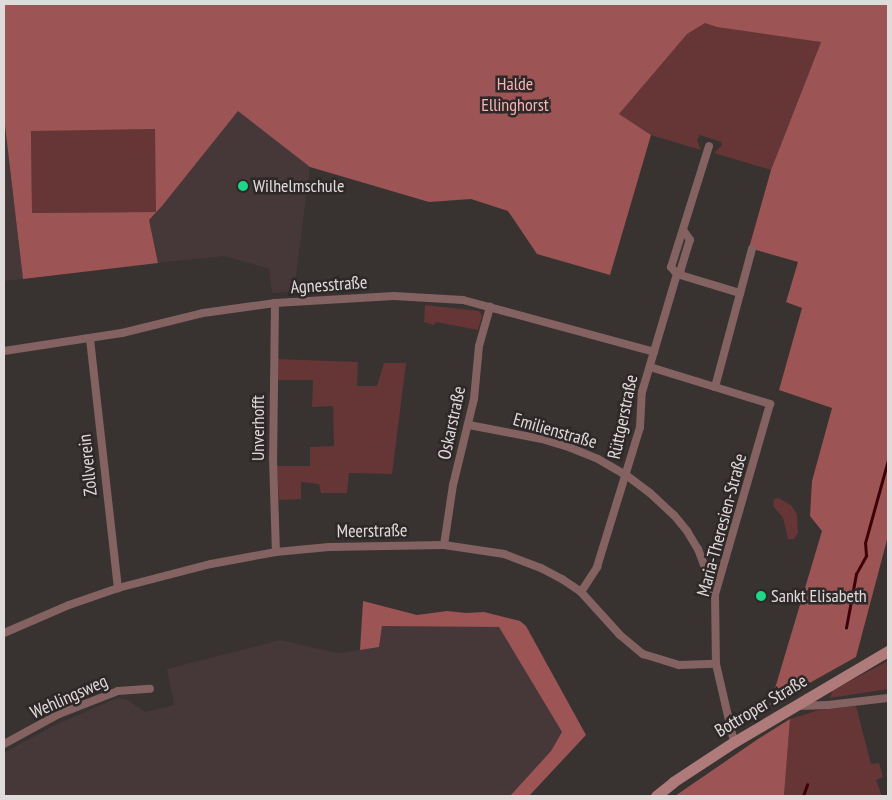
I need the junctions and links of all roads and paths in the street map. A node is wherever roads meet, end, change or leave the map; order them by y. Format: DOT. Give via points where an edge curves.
graph roads {
  1 [pos="709,146"];
  2 [pos="752,249"];
  3 [pos="677,274"];
  4 [pos="740,292"];
  5 [pos="274,303"];
  6 [pos="490,307"];
  7 [pos="90,339"];
  8 [pos="4,351"];
  9 [pos="654,352"];
  10 [pos="650,367"];
  11 [pos="714,387"];
  12 [pos="468,425"];
  13 [pos="626,475"];
  14 [pos="444,545"];
  15 [pos="276,552"];
  16 [pos="118,588"];
  17 [pos="581,592"];
  18 [pos="715,594"];
  19 [pos="4,633"];
  20 [pos="888,651"];
  21 [pos="716,664"];
  22 [pos="150,689"];
  23 [pos="888,698"];
  24 [pos="793,706"];
  25 [pos="734,742"];
  26 [pos="4,744"];
  27 [pos="656,796"];
  1 -- 3 [label="street, Rüttgerstraße" via="671,267"];
  2 -- 4 [label="street"];
  3 -- 4 [label="street"];
  3 -- 9 [label="street, Rüttgerstraße"];
  4 -- 11 [label="street"];
  5 -- 6 [label="street, Agnesstraße" via="394,296 462,300"];
  5 -- 7 [label="street, Agnesstraße" via="203,313"];
  5 -- 15 [label="street, Unverhofft"];
  6 -- 9 [label="street, Agnesstraße"];
  6 -- 12 [label="street, Oskarstraße" via="479,346"];
  7 -- 8 [label="street, Agnesstraße"];
  7 -- 16 [label="street, Zollverein"];
  9 -- 10 [label="street, Rüttgerstraße"];
  10 -- 11 [label="street, Maria-Theresien-Straße"];
  10 -- 13 [label="street, Rüttgerstraße" via="642,392 640,427"];
  11 -- 18 [label="street, Maria-Theresien-Straße" via="770,404"];
  12 -- 13 [label="street, Emilienstraße" via="571,448"];
  12 -- 14 [label="street, Oskarstraße" via="453,485"];
  13 -- 17 [label="street, Rüttgerstraße" via="597,567"];
  13 -- 18 [label="street, Emilienstraße" via="656,498 687,531 698,549"];
  14 -- 15 [label="street, Meerstraße" via="329,547"];
  14 -- 17 [label="street, Meerstraße" via="504,554 541,568"];
  15 -- 16 [label="street, Meerstraße" via="211,564"];
  16 -- 19 [label="street, Meerstraße"];
  17 -- 21 [label="street, Meerstraße" via="620,635 643,654 679,665"];
  18 -- 21 [label="street, Maria-Theresien-Straße"];
  20 -- 24 [label="main road, Bottroper Straße"];
  21 -- 25 [label="street, Maria-Theresien-Straße"];
  22 -- 26 [label="street, Wehlingsweg" via="118,691 59,714"];
  23 -- 24 [label="street"];
  24 -- 25 [label="main road, Bottroper Straße"];
  25 -- 27 [label="main road, Bottroper Straße"];
}
